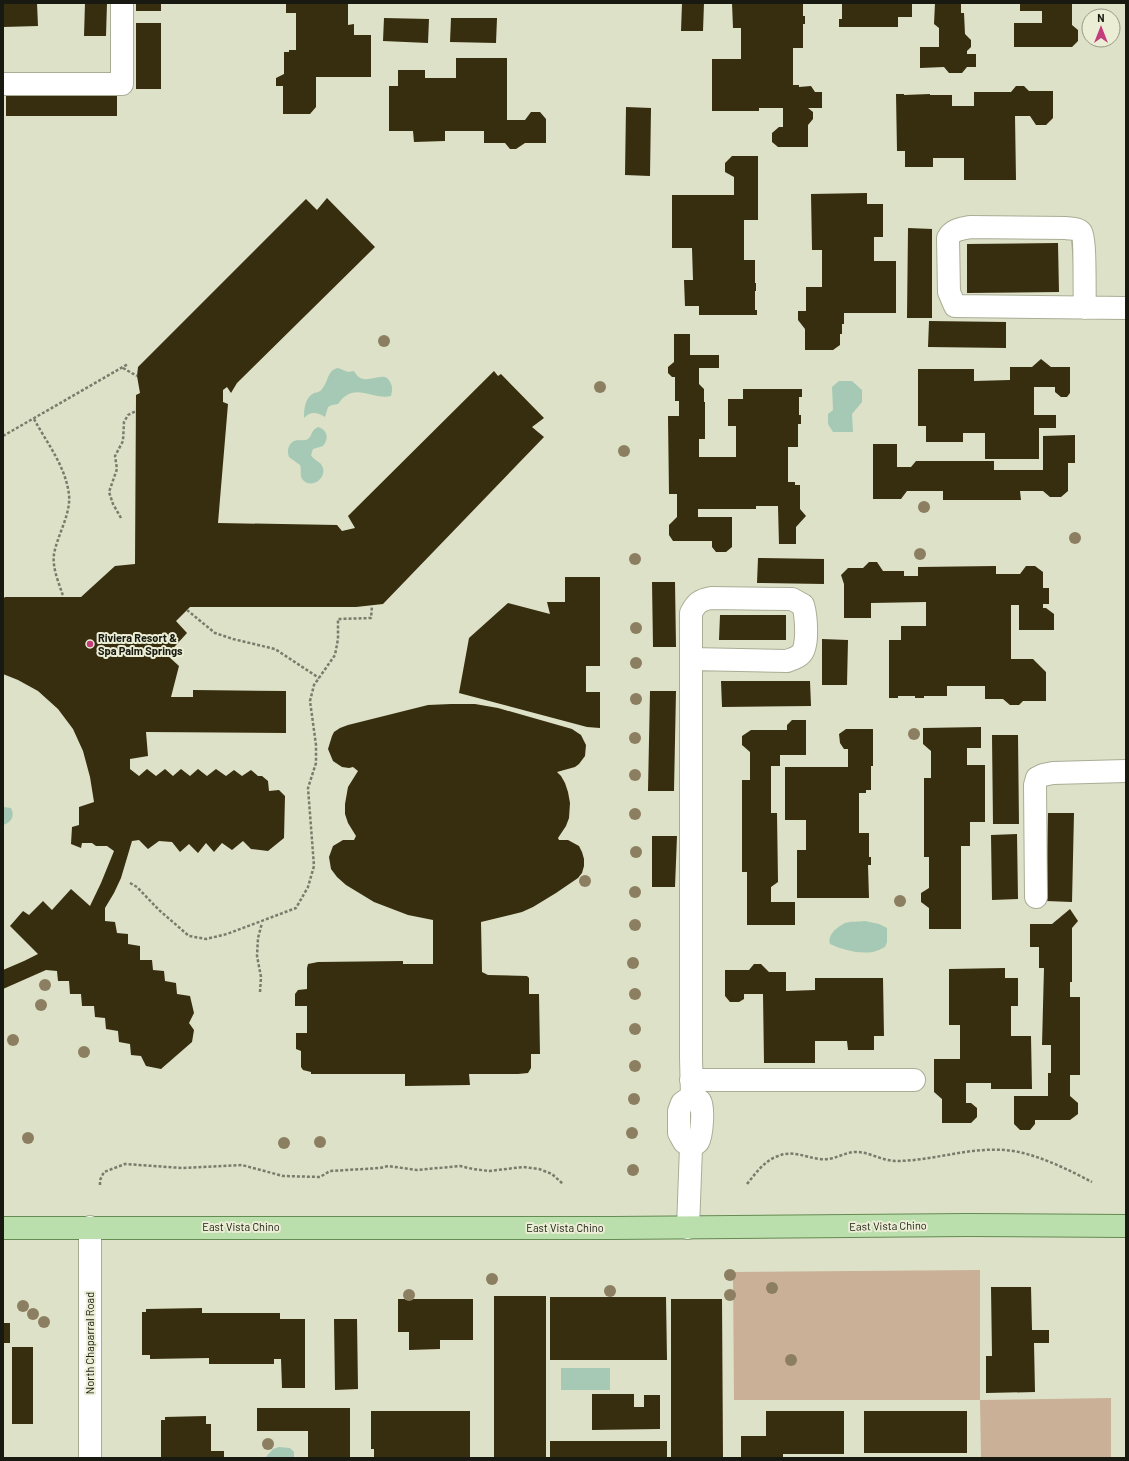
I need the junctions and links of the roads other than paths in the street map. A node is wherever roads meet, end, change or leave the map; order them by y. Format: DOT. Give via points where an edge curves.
graph roads {
  1 [pos="122,3"];
  2 [pos="3,84"];
  3 [pos="1085,308"];
  4 [pos="1126,308"];
  5 [pos="692,659"];
  6 [pos="1126,771"];
  7 [pos="1036,897"];
  8 [pos="914,1080"];
  9 [pos="692,1088"];
  10 [pos="1126,1226"];
  11 [pos="90,1227"];
  12 [pos="3,1228"];
  13 [pos="688,1228"];
  14 [pos="90,1458"];
  1 -- 2 [label="street" via="122,84"];
  3 -- 3 [label="street" via="955,306 949,292 948,238 958,229 970,228 1079,230 1084,244"];
  3 -- 4 [label="street"];
  5 -- 5 [label="street" via="692,613 695,605 702,599 792,599 803,605 806,644 802,653 795,658 787,661"];
  5 -- 9 [label="street"];
  6 -- 7 [label="street" via="1053,773 1037,778"];
  8 -- 9 [label="street"];
  9 -- 13 [label="street" via="702,1107 701,1133 698,1142 691,1147"];
  10 -- 13 [label="main road, East Vista Chino"];
  11 -- 12 [label="main road, East Vista Chino"];
  11 -- 13 [label="main road, East Vista Chino"];
  11 -- 14 [label="street, North Chaparral Road"];
}
